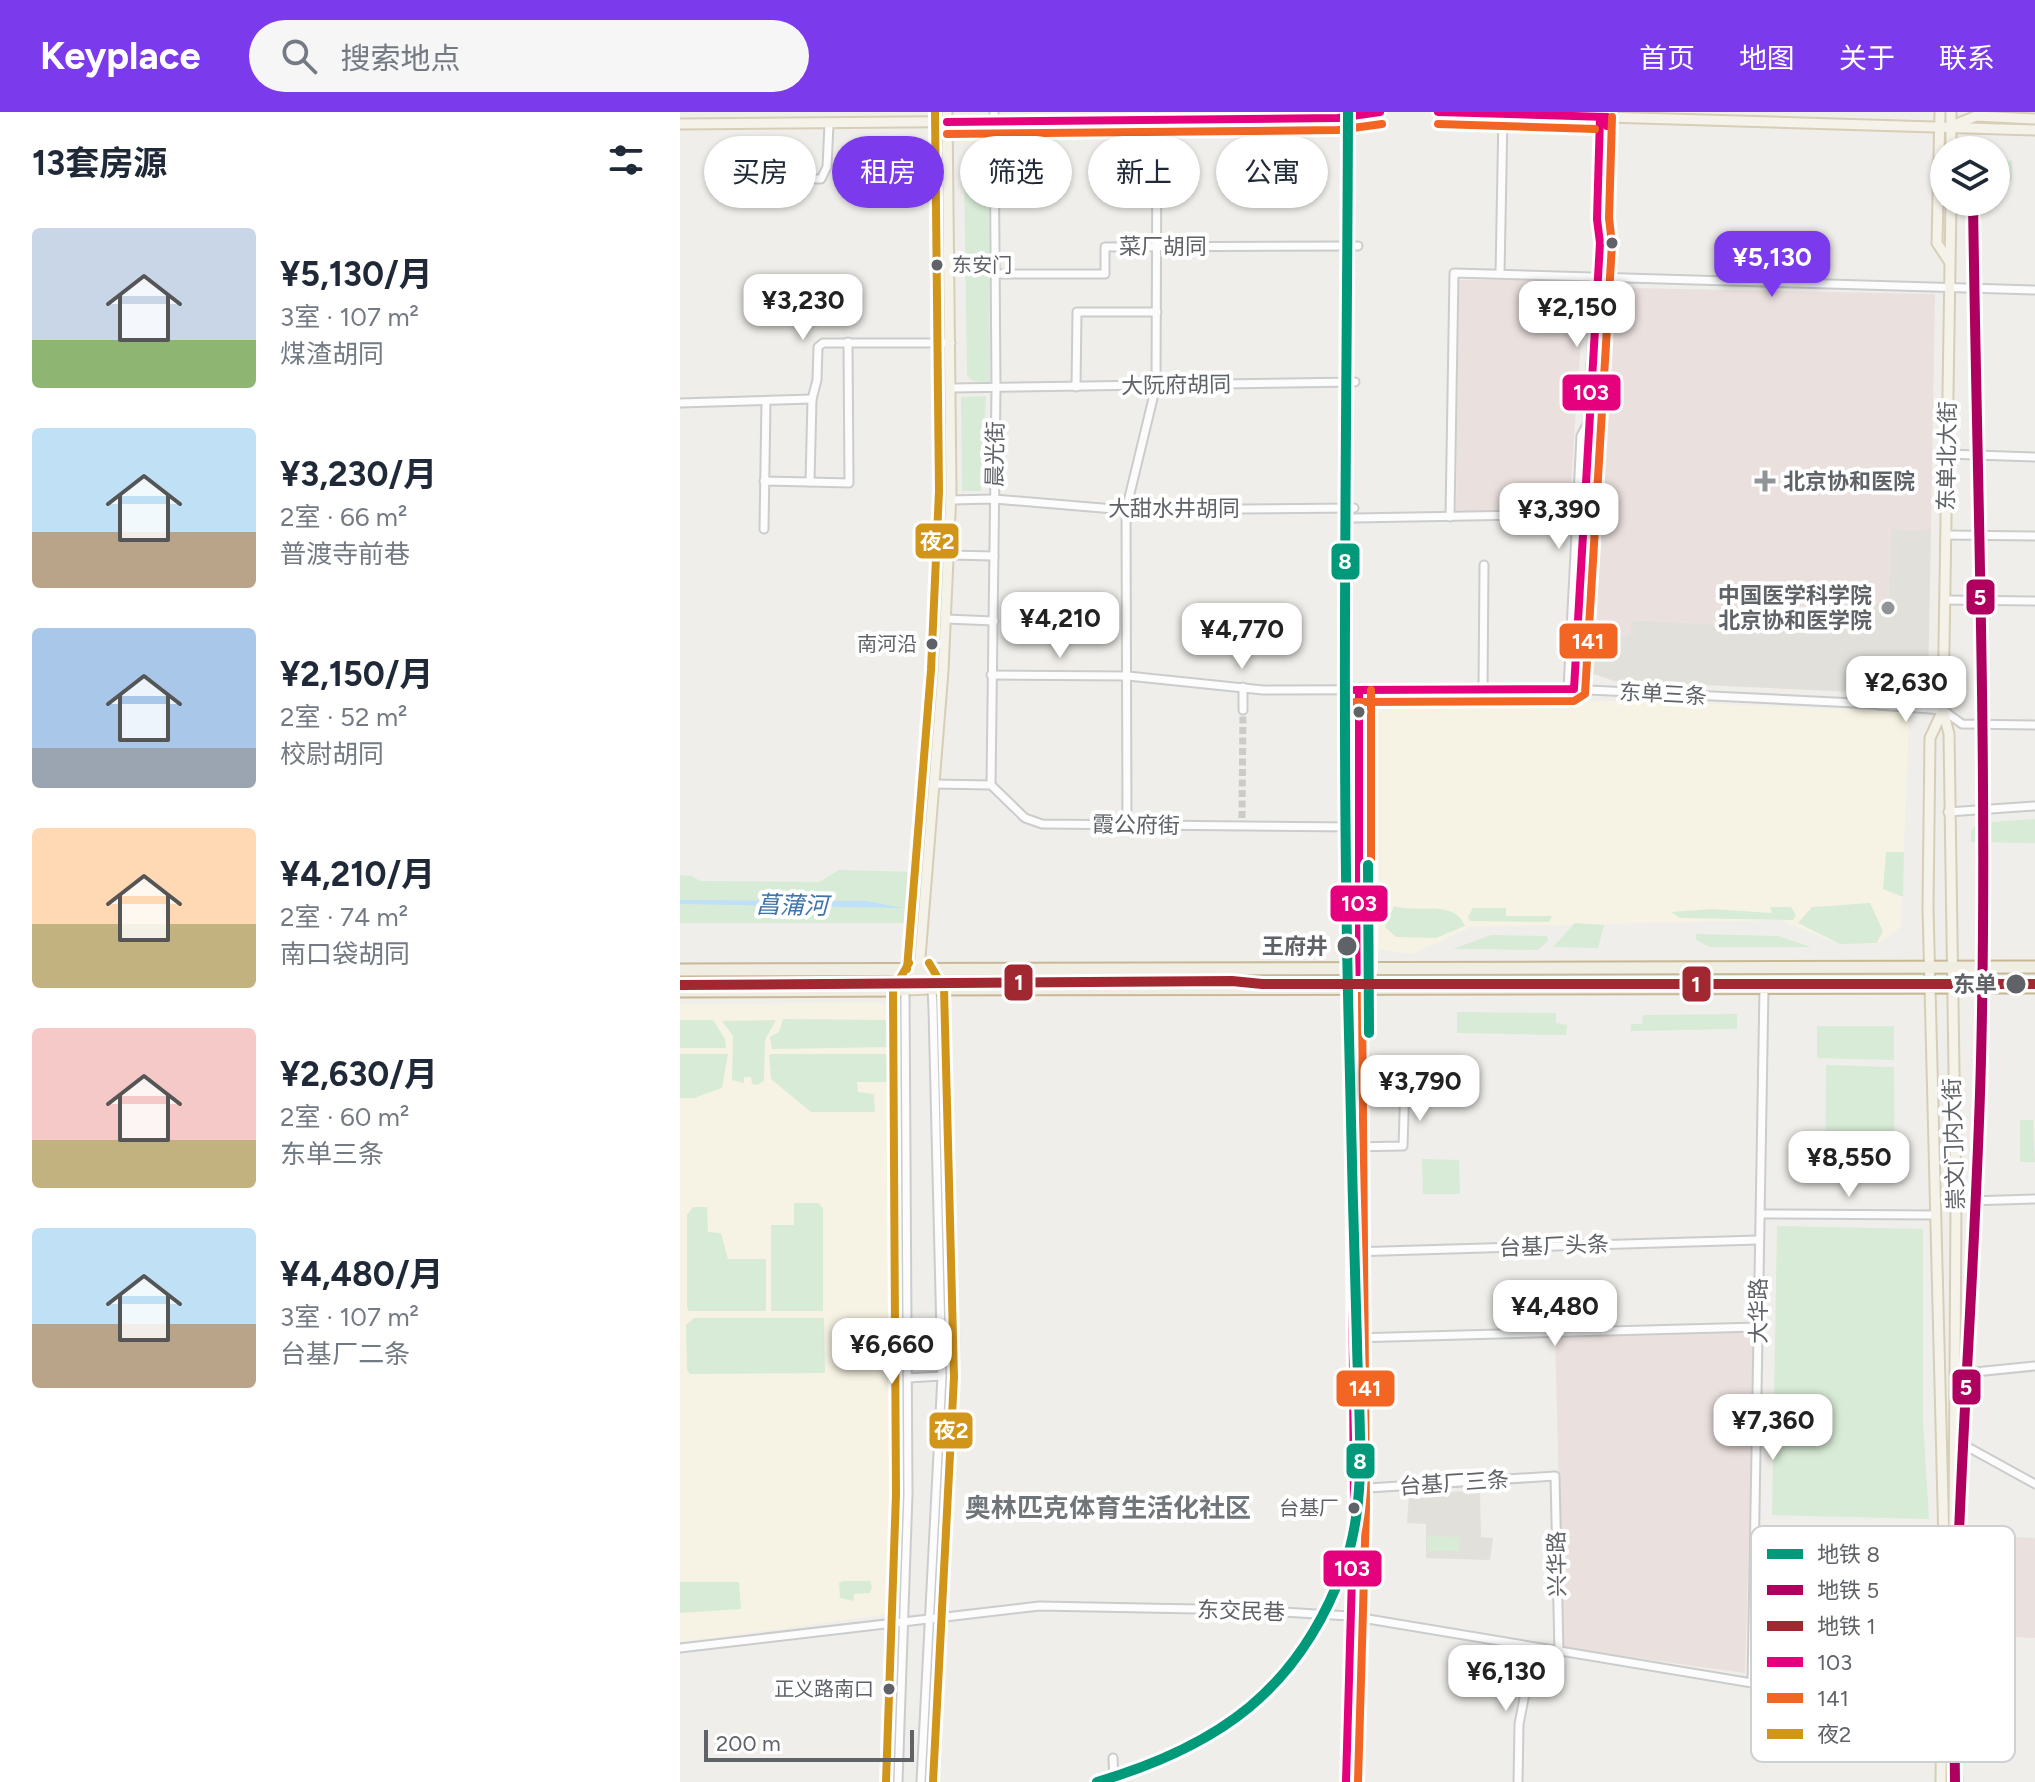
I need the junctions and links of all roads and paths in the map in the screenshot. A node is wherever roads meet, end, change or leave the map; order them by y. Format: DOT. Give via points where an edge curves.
graph roads {
  1 [pos="808,112"];
  2 [pos="1380,112"];
  3 [pos="1438,112"];
  4 [pos="1940,112"];
  5 [pos="1951,112"];
  6 [pos="1572,114"];
  7 [pos="1503,115"];
  8 [pos="1647,115"];
  9 [pos="947,117"];
  10 [pos="994,117"];
  11 [pos="1604,117"];
  12 [pos="1157,118"];
  13 [pos="2035,119"];
  14 [pos="680,124"];
  15 [pos="808,124"];
  16 [pos="829,124"];
  17 [pos="1940,126"];
  18 [pos="1951,126"];
  19 [pos="2035,130"];
  20 [pos="1951,136"];
  21 [pos="816,179"];
  22 [pos="1951,216"];
  23 [pos="1358,246"];
  24 [pos="1156,247"];
  25 [pos="1950,261"];
  26 [pos="995,274"];
  27 [pos="1500,274"];
  28 [pos="1599,277"];
  29 [pos="1949,288"];
  30 [pos="2035,290"];
  31 [pos="1157,312"];
  32 [pos="848,342"];
  33 [pos="951,343"];
  34 [pos="1355,382"];
  35 [pos="1156,386"];
  36 [pos="1076,387"];
  37 [pos="952,388"];
  38 [pos="996,388"];
  39 [pos="812,399"];
  40 [pos="766,401"];
  41 [pos="680,403"];
  42 [pos="1947,454"];
  43 [pos="2035,457"];
  44 [pos="764,481"];
  45 [pos="810,482"];
  46 [pos="994,499"];
  47 [pos="950,500"];
  48 [pos="1354,508"];
  49 [pos="1126,510"];
  50 [pos="1581,514"];
  51 [pos="1450,517"];
  52 [pos="1354,518"];
  53 [pos="764,529"];
  54 [pos="1946,535"];
  55 [pos="2035,536"];
  56 [pos="948,555"];
  57 [pos="994,556"];
  58 [pos="1484,565"];
  59 [pos="1945,600"];
  60 [pos="2035,601"];
  61 [pos="946,619"];
  62 [pos="994,621"];
  63 [pos="991,675"];
  64 [pos="1128,676"];
  65 [pos="1243,687"];
  66 [pos="1483,689"];
  67 [pos="1571,689"];
  68 [pos="1355,690"];
  69 [pos="1943,706"];
  70 [pos="1243,710"];
  71 [pos="2035,725"];
  72 [pos="934,784"];
  73 [pos="991,785"];
  74 [pos="2035,806"];
  75 [pos="1948,812"];
  76 [pos="1127,825"];
  77 [pos="1353,827"];
  78 [pos="1929,966"];
  79 [pos="1951,967"];
  80 [pos="2035,967"];
  81 [pos="1356,968"];
  82 [pos="680,970"];
  83 [pos="919,970"];
  84 [pos="1929,986"];
  85 [pos="1951,986"];
  86 [pos="2035,987"];
  87 [pos="1764,988"];
  88 [pos="932,989"];
  89 [pos="905,990"];
  90 [pos="1350,990"];
  91 [pos="680,991"];
  92 [pos="1372,1082"];
  93 [pos="1351,1147"];
  94 [pos="2035,1199"];
  95 [pos="1956,1205"];
  96 [pos="1761,1214"];
  97 [pos="1936,1215"];
  98 [pos="1758,1240"];
  99 [pos="1351,1252"];
  100 [pos="1758,1327"];
  101 [pos="1352,1338"];
  102 [pos="2035,1366"];
  103 [pos="1955,1374"];
  104 [pos="942,1376"];
  105 [pos="908,1378"];
  106 [pos="1955,1440"];
  107 [pos="1555,1476"];
  108 [pos="2035,1484"];
  109 [pos="1353,1489"];
  110 [pos="1755,1526"];
  111 [pos="1944,1526"];
  112 [pos="1954,1526"];
  113 [pos="1350,1616"];
  114 [pos="927,1618"];
  115 [pos="903,1620"];
  116 [pos="680,1648"];
  117 [pos="1534,1648"];
  118 [pos="1559,1652"];
  119 [pos="1751,1683"];
  120 [pos="1113,1758"];
  121 [pos="1956,1762"];
  122 [pos="898,1782"];
  123 [pos="921,1782"];
  124 [pos="1114,1782"];
  125 [pos="1346,1782"];
  126 [pos="1518,1782"];
  127 [pos="1957,1782"];
  1 -- 15 [label="street"];
  2 -- 12 [label="main road"];
  3 -- 7 [label="main road"];
  4 -- 17 [label="main road"];
  5 -- 18 [label="main road"];
  6 -- 7 [label="main road"];
  6 -- 11 [label="main road"];
  7 -- 27 [label="street"];
  8 -- 11 [label="main road"];
  8 -- 17 [label="main road"];
  9 -- 10 [label="main road"];
  9 -- 16 [label="main road"];
  9 -- 33 [label="main road"];
  10 -- 12 [label="main road"];
  10 -- 26 [label="street, 晨光街"];
  11 -- 28 [label="street" via="1605,219"];
  12 -- 24 [label="street"];
  13 -- 18 [label="main road" via="1976,116"];
  14 -- 15 [label="main road"];
  15 -- 16 [label="main road"];
  16 -- 21 [label="street" via="827,167"];
  17 -- 18 [label="main road"];
  17 -- 25 [label="main road" via="1937,243"];
  18 -- 19 [label="main road"];
  18 -- 20 [label="main road"];
  22 -- 25 [label="main road, 东单北大街"];
  23 -- 24 [label="street, 菜厂胡同"];
  24 -- 26 [label="street, 菜厂胡同" via="1105,247 1105,274"];
  24 -- 31 [label="street"];
  25 -- 29 [label="main road, 东单北大街"];
  26 -- 38 [label="street, 晨光街"];
  27 -- 28 [label="street"];
  27 -- 51 [label="street" via="1454,273"];
  28 -- 29 [label="street"];
  28 -- 50 [label="street"];
  29 -- 30 [label="street"];
  29 -- 42 [label="main road, 东单北大街"];
  31 -- 35 [label="street"];
  31 -- 36 [label="street" via="1077,312"];
  32 -- 33 [label="street"];
  32 -- 39 [label="street" via="818,347"];
  32 -- 45 [label="street" via="849,483"];
  33 -- 37 [label="main road"];
  34 -- 35 [label="street, 大阮府胡同"];
  35 -- 36 [label="street, 大阮府胡同"];
  35 -- 49 [label="street"];
  36 -- 38 [label="street, 大阮府胡同"];
  37 -- 38 [label="street, 大阮府胡同"];
  37 -- 47 [label="main road"];
  38 -- 46 [label="street, 晨光街"];
  39 -- 40 [label="street"];
  39 -- 45 [label="street"];
  40 -- 41 [label="street"];
  40 -- 44 [label="street"];
  42 -- 43 [label="street"];
  42 -- 54 [label="main road, 东单北大街"];
  44 -- 45 [label="street"];
  44 -- 53 [label="street"];
  46 -- 47 [label="street, 大甜水井胡同"];
  46 -- 49 [label="street, 大甜水井胡同"];
  46 -- 57 [label="street, 晨光街"];
  47 -- 56 [label="main road"];
  48 -- 49 [label="street, 大甜水井胡同"];
  49 -- 64 [label="street"];
  50 -- 51 [label="street"];
  50 -- 67 [label="street"];
  51 -- 52 [label="street"];
  54 -- 55 [label="street"];
  54 -- 59 [label="main road, 东单北大街"];
  56 -- 57 [label="street"];
  56 -- 61 [label="main road"];
  57 -- 62 [label="street, 晨光街"];
  58 -- 66 [label="street"];
  59 -- 60 [label="street"];
  59 -- 69 [label="main road, 东单北大街"];
  61 -- 62 [label="street"];
  61 -- 72 [label="main road"];
  62 -- 63 [label="street, 晨光街"];
  63 -- 64 [label="street, 东单三条"];
  63 -- 73 [label="street, 晨光街"];
  64 -- 65 [label="street, 东单三条"];
  64 -- 76 [label="street"];
  65 -- 68 [label="street, 东单三条"];
  65 -- 70 [label="street"];
  66 -- 67 [label="street, 东单三条"];
  66 -- 68 [label="street, 东单三条"];
  67 -- 69 [label="street, 东单三条" via="1887,708"];
  68 -- 77 [label="street"];
  68 -- 81 [label="street"];
  69 -- 71 [label="street, 东单三条" via="1962,724"];
  69 -- 75 [label="main road, 东单北大街" via="1949,734"];
  69 -- 78 [label="main road, 东单北大街" via="1930,738"];
  72 -- 73 [label="street"];
  72 -- 83 [label="main road"];
  73 -- 76 [label="street, 霞公府街" via="1031,822"];
  74 -- 75 [label="street"];
  75 -- 79 [label="main road, 东单北大街"];
  76 -- 77 [label="street, 霞公府街" via="1242,822"];
  77 -- 81 [label="street"];
  78 -- 79 [label="highway"];
  78 -- 81 [label="highway"];
  78 -- 84 [label="main road, 崇文门内大街"];
  79 -- 80 [label="highway"];
  79 -- 85 [label="main road, 崇文门内大街"];
  81 -- 83 [label="highway"];
  81 -- 90 [label="street"];
  82 -- 83 [label="highway"];
  83 -- 88 [label="street"];
  83 -- 89 [label="street"];
  84 -- 85 [label="highway"];
  84 -- 87 [label="highway"];
  84 -- 97 [label="main road, 崇文门内大街"];
  85 -- 86 [label="highway"];
  85 -- 95 [label="main road, 崇文门内大街"];
  87 -- 90 [label="highway"];
  87 -- 96 [label="street, 大华路"];
  88 -- 89 [label="main road"];
  88 -- 90 [label="highway"];
  88 -- 104 [label="street"];
  89 -- 91 [label="highway"];
  89 -- 105 [label="street"];
  90 -- 93 [label="street"];
  92 -- 93 [label="street" via="1405,1083 1403,1146"];
  93 -- 99 [label="street"];
  94 -- 95 [label="street"];
  95 -- 103 [label="main road, 崇文门内大街"];
  96 -- 97 [label="street"];
  96 -- 98 [label="street, 大华路"];
  97 -- 111 [label="main road, 崇文门内大街"];
  98 -- 99 [label="street, 台基厂头条"];
  98 -- 100 [label="street, 大华路"];
  99 -- 101 [label="street"];
  100 -- 101 [label="street"];
  100 -- 110 [label="street, 大华路"];
  101 -- 109 [label="street"];
  102 -- 103 [label="street"];
  103 -- 106 [label="main road, 崇文门内大街"];
  104 -- 105 [label="street"];
  104 -- 114 [label="street"];
  105 -- 115 [label="street"];
  106 -- 108 [label="street"];
  106 -- 112 [label="main road, 崇文门内大街"];
  107 -- 109 [label="street, 台基厂三条"];
  107 -- 118 [label="street, 兴华路"];
  109 -- 113 [label="street"];
  113 -- 114 [label="street, 东交民巷" via="1039,1606"];
  113 -- 117 [label="street, 东交民巷"];
  113 -- 125 [label="street"];
  114 -- 115 [label="street, 东交民巷"];
  114 -- 123 [label="street"];
  115 -- 116 [label="street, 东交民巷"];
  115 -- 122 [label="street"];
  117 -- 118 [label="street, 东交民巷"];
  117 -- 126 [label="street" via="1519,1724"];
  118 -- 119 [label="street, 东交民巷"];
  120 -- 124 [label="street"];
  121 -- 127 [label="main road, 崇文门内大街"];
}
